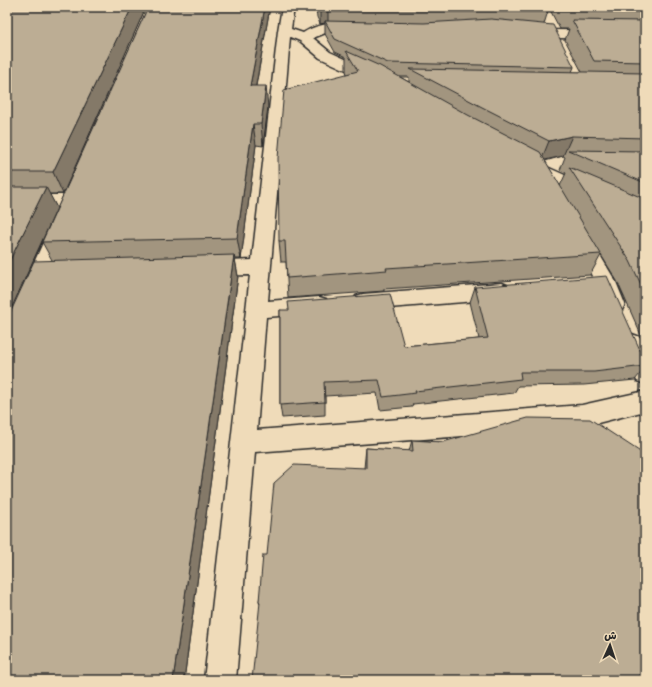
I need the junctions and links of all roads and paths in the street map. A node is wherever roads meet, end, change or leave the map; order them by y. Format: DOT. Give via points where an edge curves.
graph roads {
  1 [pos="288,7"];
  2 [pos="548,21"];
  3 [pos="367,28"];
  4 [pos="515,29"];
  5 [pos="284,31"];
  6 [pos="555,34"];
  7 [pos="645,35"];
  8 [pos="305,38"];
  9 [pos="562,47"];
  10 [pos="384,82"];
  11 [pos="511,154"];
  12 [pos="571,163"];
  13 [pos="539,169"];
  14 [pos="554,196"];
  15 [pos="7,201"];
  16 [pos="645,218"];
  17 [pos="570,222"];
  18 [pos="260,267"];
  19 [pos="189,269"];
  20 [pos="606,282"];
  21 [pos="582,284"];
  22 [pos="518,289"];
  23 [pos="28,300"];
  24 [pos="256,310"];
  25 [pos="645,374"];
  26 [pos="645,401"];
  27 [pos="582,416"];
  28 [pos="607,432"];
  29 [pos="243,442"];
  30 [pos="220,680"];
  1 -- 5 [label="street"];
  2 -- 6 [label="street"];
  3 -- 8 [label="street" via="328,28 314,31"];
  4 -- 6 [label="street"];
  5 -- 8 [label="street"];
  5 -- 18 [label="street"];
  6 -- 7 [label="street"];
  6 -- 9 [label="street"];
  8 -- 10 [label="street" via="325,55"];
  11 -- 13 [label="street"];
  12 -- 13 [label="street"];
  13 -- 14 [label="street"];
  13 -- 16 [label="street"];
  15 -- 23 [label="street" via="74,194 47,273"];
  17 -- 20 [label="street"];
  18 -- 19 [label="street"];
  18 -- 24 [label="street"];
  20 -- 21 [label="street"];
  20 -- 25 [label="street"];
  22 -- 24 [label="street"];
  24 -- 29 [label="street"];
  26 -- 27 [label="street"];
  27 -- 28 [label="street"];
  27 -- 29 [label="street"];
  29 -- 30 [label="street"];
}
